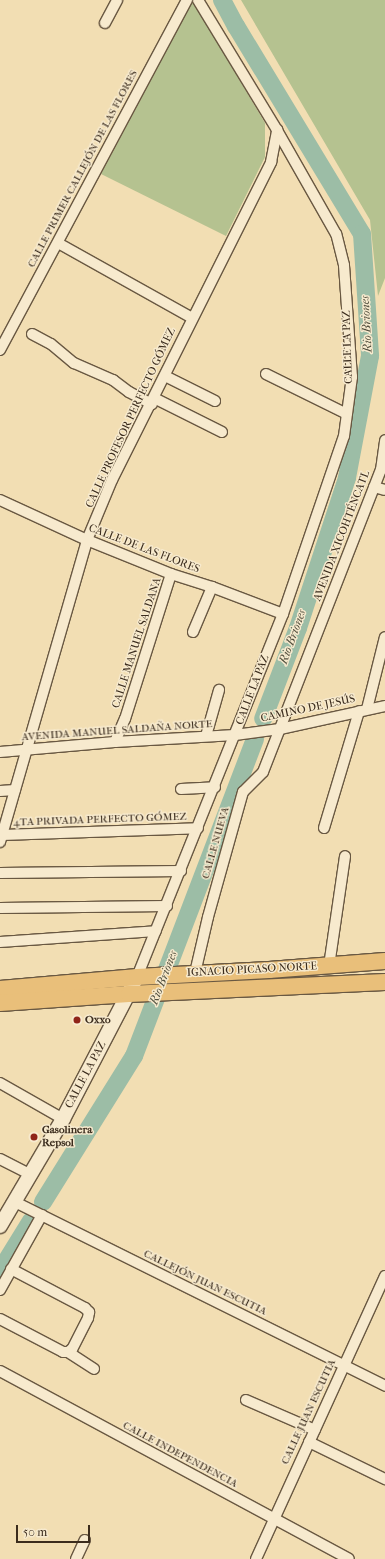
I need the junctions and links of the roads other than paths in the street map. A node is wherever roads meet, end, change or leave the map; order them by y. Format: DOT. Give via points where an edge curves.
graph roads {
  1 [pos="117,0"];
  2 [pos="187,0"];
  3 [pos="198,0"];
  4 [pos="105,23"];
  5 [pos="277,130"];
  6 [pos="58,243"];
  7 [pos="192,318"];
  8 [pos="32,334"];
  9 [pos="0,350"];
  10 [pos="266,374"];
  11 [pos="165,376"];
  12 [pos="153,401"];
  13 [pos="214,401"];
  14 [pos="347,414"];
  15 [pos="222,432"];
  16 [pos="385,440"];
  17 [pos="383,470"];
  18 [pos="374,487"];
  19 [pos="385,490"];
  20 [pos="0,500"];
  21 [pos="88,540"];
  22 [pos="171,574"];
  23 [pos="212,587"];
  24 [pos="283,614"];
  25 [pos="193,632"];
  26 [pos="385,637"];
  27 [pos="219,690"];
  28 [pos="385,706"];
  29 [pos="363,710"];
  30 [pos="280,729"];
  31 [pos="235,735"];
  32 [pos="206,736"];
  33 [pos="115,742"];
  34 [pos="28,750"];
  35 [pos="0,752"];
  36 [pos="215,787"];
  37 [pos="181,789"];
  38 [pos="16,790"];
  39 [pos="0,791"];
  40 [pos="5,810"];
  41 [pos="198,828"];
  42 [pos="324,828"];
  43 [pos="1,839"];
  44 [pos="345,856"];
  45 [pos="181,871"];
  46 [pos="0,873"];
  47 [pos="167,906"];
  48 [pos="0,908"];
  49 [pos="156,931"];
  50 [pos="0,942"];
  51 [pos="385,961"];
  52 [pos="329,966"];
  53 [pos="188,974"];
  54 [pos="137,977"];
  55 [pos="385,982"];
  56 [pos="129,994"];
  57 [pos="0,1000"];
  58 [pos="0,1083"];
  59 [pos="63,1118"];
  60 [pos="0,1159"];
  61 [pos="31,1175"];
  62 [pos="15,1202"];
  63 [pos="42,1215"];
  64 [pos="0,1226"];
  65 [pos="10,1269"];
  66 [pos="385,1276"];
  67 [pos="0,1290"];
  68 [pos="0,1319"];
  69 [pos="68,1352"];
  70 [pos="344,1366"];
  71 [pos="94,1369"];
  72 [pos="0,1371"];
  73 [pos="385,1386"];
  74 [pos="246,1400"];
  75 [pos="315,1430"];
  76 [pos="309,1442"];
  77 [pos="385,1479"];
  78 [pos="274,1519"];
  79 [pos="85,1540"];
  80 [pos="76,1559"];
  81 [pos="256,1559"];
  82 [pos="349,1559"];
  1 -- 4 [label="street"];
  2 -- 6 [label="street, CALLE PRIMER CALLEJÓN DE LAS FLORES"];
  3 -- 5 [label="street, CALLE LA PAZ"];
  5 -- 7 [label="street, CALLE PROFESOR PERFECTO GÓMEZ" via="270,162"];
  5 -- 14 [label="street, CALLE LA PAZ" via="336,234 344,265 352,377"];
  6 -- 7 [label="street"];
  6 -- 9 [label="street, CALLE PRIMER CALLEJÓN DE LAS FLORES"];
  7 -- 11 [label="street, CALLE PROFESOR PERFECTO GÓMEZ"];
  8 -- 12 [label="street" via="51,344 74,363 113,380 129,392"];
  10 -- 14 [label="street"];
  11 -- 12 [label="street, CALLE PROFESOR PERFECTO GÓMEZ"];
  11 -- 13 [label="street"];
  12 -- 15 [label="street"];
  12 -- 21 [label="street, CALLE PROFESOR PERFECTO GÓMEZ" via="112,480"];
  14 -- 24 [label="street, CALLE LA PAZ" via="344,436"];
  16 -- 17 [label="street, AVENIDA XICOHTÉNCATL"];
  17 -- 18 [label="street, AVENIDA XICOHTÉNCATL"];
  18 -- 19 [label="street"];
  18 -- 30 [label="street, AVENIDA XICOHTÉNCATL"];
  20 -- 21 [label="street, CALLE DE LAS FLORES"];
  21 -- 22 [label="street, CALLE DE LAS FLORES"];
  21 -- 34 [label="street, CALLE PROFESOR PERFECTO GÓMEZ"];
  22 -- 23 [label="street, CALLE DE LAS FLORES"];
  22 -- 33 [label="street, CALLE MANUEL SALDANA" via="125,719"];
  23 -- 24 [label="street, CALLE DE LAS FLORES"];
  23 -- 25 [label="street"];
  24 -- 31 [label="street, CALLE LA PAZ"];
  26 -- 29 [label="street"];
  27 -- 32 [label="street"];
  28 -- 29 [label="street, CAMINO DE JESÚS"];
  29 -- 30 [label="street, CAMINO DE JESÚS"];
  29 -- 42 [label="street"];
  30 -- 31 [label="street, CAMINO DE JESÚS"];
  30 -- 53 [label="street, CALLE NUEVA" via="263,772 243,792 208,917"];
  31 -- 32 [label="street, AVENIDA MANUEL SALDAÑA NORTE"];
  31 -- 36 [label="street, CALLE LA PAZ"];
  32 -- 33 [label="street, AVENIDA MANUEL SALDAÑA NORTE"];
  33 -- 34 [label="street, AVENIDA MANUEL SALDAÑA NORTE"];
  34 -- 35 [label="street, AVENIDA MANUEL SALDAÑA NORTE"];
  34 -- 38 [label="street, CALLE PROFESOR PERFECTO GÓMEZ"];
  36 -- 37 [label="street"];
  36 -- 41 [label="street, CALLE LA PAZ"];
  38 -- 39 [label="street"];
  38 -- 40 [label="street, CALLE PROFESOR PERFECTO GÓMEZ"];
  40 -- 43 [label="street, CALLE PROFESOR PERFECTO GÓMEZ"];
  41 -- 43 [label="street, 4TA PRIVADA PERFECTO GÓMEZ"];
  41 -- 45 [label="street, CALLE LA PAZ"];
  44 -- 52 [label="street"];
  45 -- 46 [label="street"];
  45 -- 47 [label="street, CALLE LA PAZ"];
  47 -- 48 [label="street"];
  47 -- 49 [label="street, CALLE LA PAZ"];
  49 -- 50 [label="street"];
  49 -- 54 [label="street, CALLE LA PAZ"];
  51 -- 52 [label="main road, IGNACIO PICASO NORTE"];
  52 -- 53 [label="main road, IGNACIO PICASO NORTE"];
  53 -- 54 [label="main road, IGNACIO PICASO NORTE"];
  54 -- 56 [label="main road, CALLE LA PAZ"];
  54 -- 57 [label="main road, IGNACIO PICASO NORTE"];
  55 -- 56 [label="main road, IGNACIO PICASO NORTE"];
  56 -- 57 [label="main road, IGNACIO PICASO NORTE"];
  56 -- 59 [label="main road, CALLE LA PAZ"];
  58 -- 59 [label="street"];
  59 -- 61 [label="main road, CALLE LA PAZ"];
  60 -- 61 [label="street"];
  61 -- 62 [label="main road, CALLE LA PAZ"];
  62 -- 63 [label="street, CALLEJÓN JUAN ESCUTIA"];
  62 -- 64 [label="main road, CALLE LA PAZ"];
  63 -- 65 [label="street"];
  63 -- 70 [label="street, CALLEJÓN JUAN ESCUTIA"];
  65 -- 67 [label="street"];
  65 -- 69 [label="street" via="89,1312 82,1330"];
  66 -- 70 [label="street, CALLE JUAN ESCUTIA"];
  68 -- 69 [label="street" via="63,1352"];
  69 -- 71 [label="street"];
  70 -- 73 [label="street, CALLEJÓN JUAN ESCUTIA"];
  70 -- 75 [label="street, CALLE JUAN ESCUTIA"];
  72 -- 78 [label="street, CALLE INDEPENDENCIA"];
  74 -- 75 [label="street"];
  75 -- 76 [label="street, CALLE JUAN ESCUTIA"];
  76 -- 77 [label="street"];
  76 -- 78 [label="street, CALLE JUAN ESCUTIA"];
  78 -- 81 [label="street, CALLE JUAN ESCUTIA"];
  78 -- 82 [label="street, CALLE INDEPENDENCIA"];
  79 -- 80 [label="street"];
}
